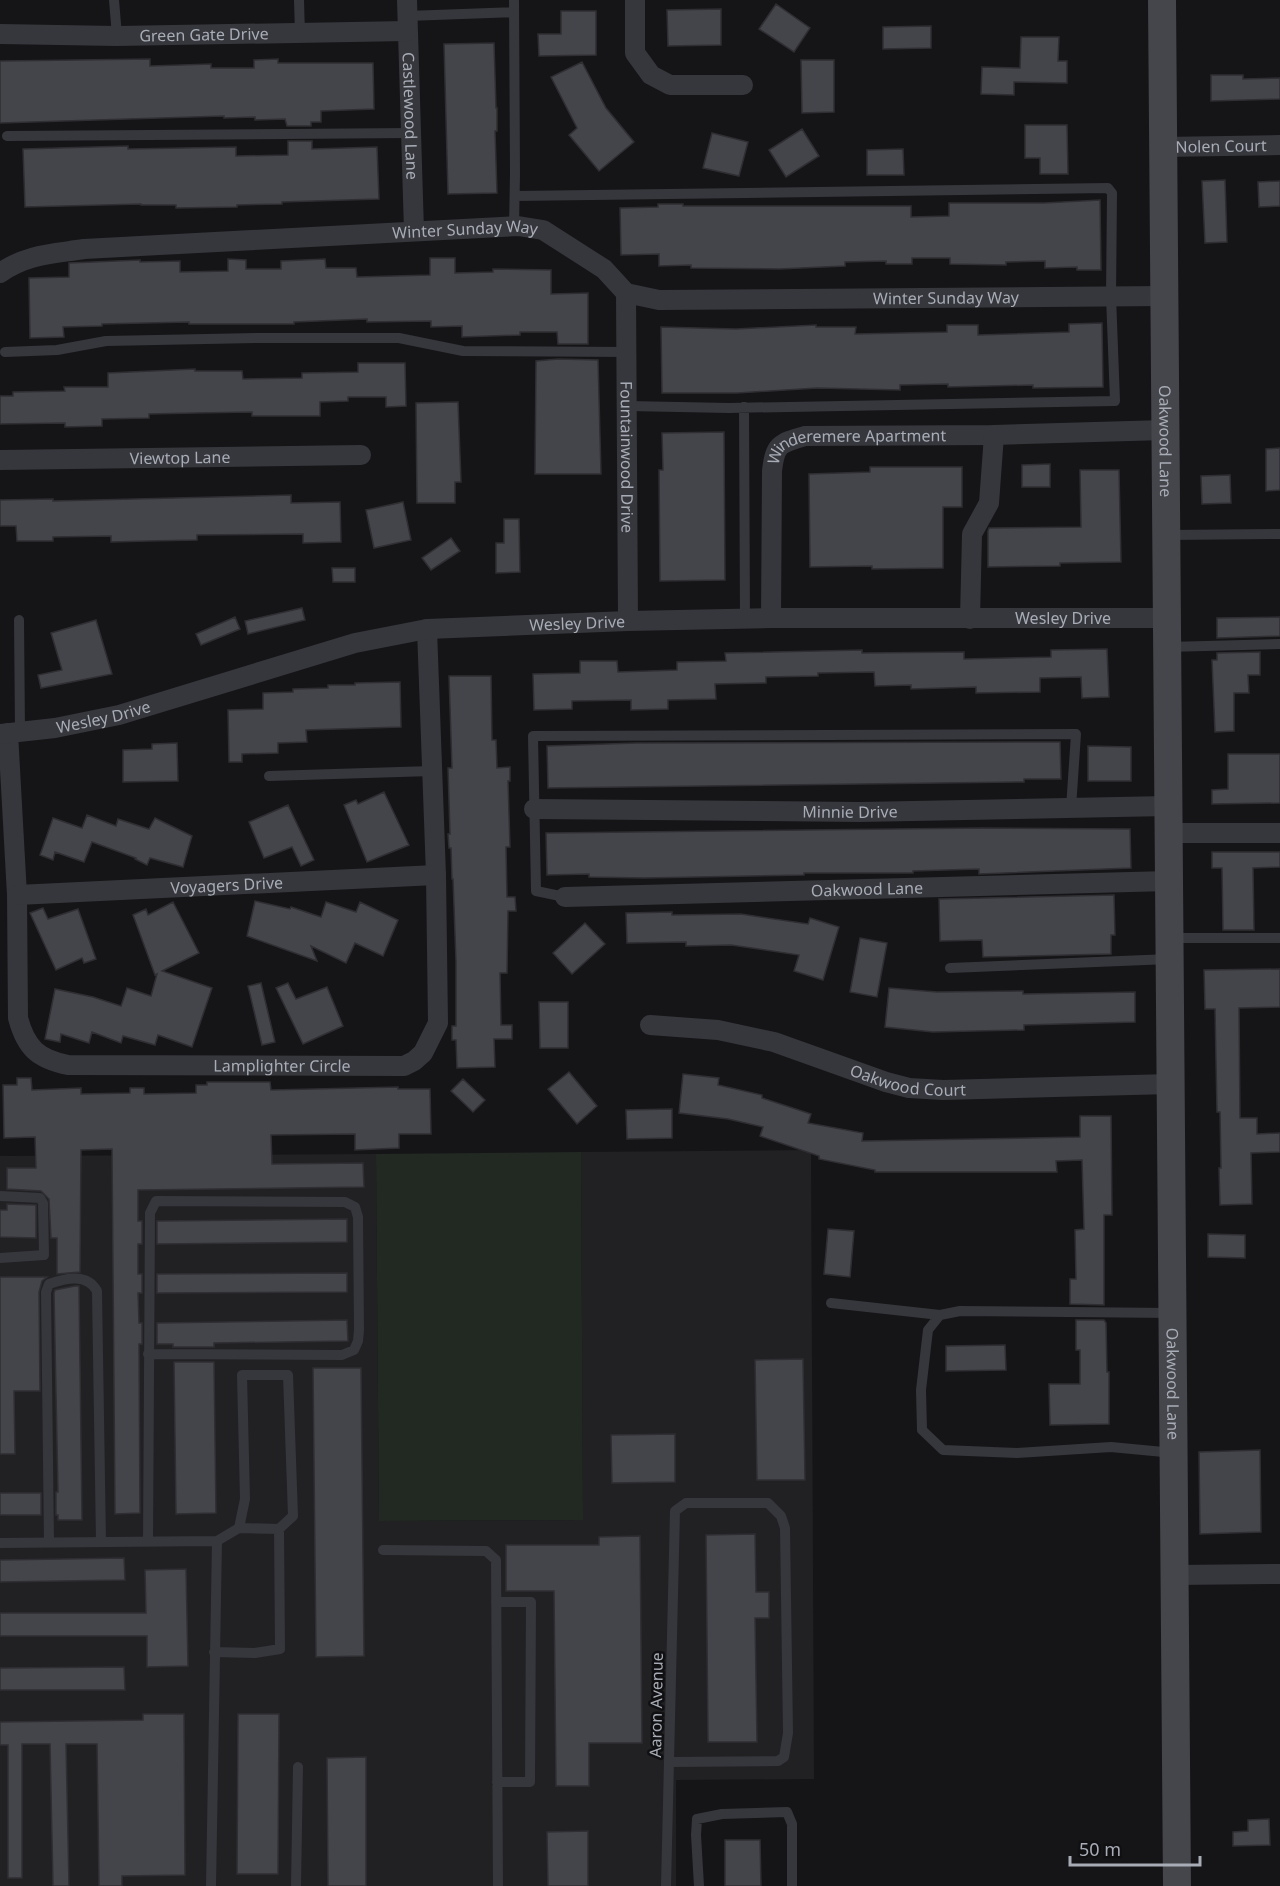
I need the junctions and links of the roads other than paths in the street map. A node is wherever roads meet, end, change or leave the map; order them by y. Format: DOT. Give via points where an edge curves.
graph roads {
  1 [pos="114,0"];
  2 [pos="299,0"];
  3 [pos="514,0"];
  4 [pos="635,0"];
  5 [pos="1162,0"];
  6 [pos="514,12"];
  7 [pos="407,16"];
  8 [pos="0,34"];
  9 [pos="300,34"];
  10 [pos="117,36"];
  11 [pos="743,86"];
  12 [pos="410,133"];
  13 [pos="7,136"];
  14 [pos="1280,146"];
  15 [pos="1163,147"];
  16 [pos="514,196"];
  17 [pos="514,226"];
  18 [pos="414,231"];
  19 [pos="0,273"];
  20 [pos="626,293"];
  21 [pos="1111,296"];
  22 [pos="1164,296"];
  23 [pos="5,352"];
  24 [pos="628,352"];
  25 [pos="628,406"];
  26 [pos="744,407"];
  27 [pos="1166,430"];
  28 [pos="994,435"];
  29 [pos="361,455"];
  30 [pos="0,460"];
  31 [pos="1280,534"];
  32 [pos="1166,535"];
  33 [pos="771,618"];
  34 [pos="1167,618"];
  35 [pos="745,619"];
  36 [pos="969,619"];
  37 [pos="19,620"];
  38 [pos="628,621"];
  39 [pos="427,629"];
  40 [pos="1280,644"];
  41 [pos="1167,647"];
  42 [pos="10,733"];
  43 [pos="432,771"];
  44 [pos="269,776"];
  45 [pos="1071,808"];
  46 [pos="534,809"];
  47 [pos="1168,819"];
  48 [pos="1280,833"];
  49 [pos="436,875"];
  50 [pos="1169,881"];
  51 [pos="17,896"];
  52 [pos="565,897"];
  53 [pos="1280,938"];
  54 [pos="1170,948"];
  55 [pos="950,968"];
  56 [pos="650,1025"];
  57 [pos="1171,1084"];
  58 [pos="0,1196"];
  59 [pos="0,1258"];
  60 [pos="831,1303"];
  61 [pos="1173,1313"];
  62 [pos="940,1315"];
  63 [pos="148,1354"];
  64 [pos="1174,1453"];
  65 [pos="239,1528"];
  66 [pos="279,1529"];
  67 [pos="217,1541"];
  68 [pos="102,1542"];
  69 [pos="148,1542"];
  70 [pos="49,1543"];
  71 [pos="0,1544"];
  72 [pos="383,1550"];
  73 [pos="1280,1574"];
  74 [pos="1175,1575"];
  75 [pos="496,1602"];
  76 [pos="214,1652"];
  77 [pos="669,1762"];
  78 [pos="298,1767"];
  79 [pos="497,1782"];
  80 [pos="211,1886"];
  81 [pos="296,1886"];
  82 [pos="498,1886"];
  83 [pos="666,1886"];
  84 [pos="699,1886"];
  85 [pos="792,1886"];
  86 [pos="1177,1886"];
  1 -- 10 [label="lane"];
  2 -- 9 [label="lane"];
  3 -- 6 [label="lane"];
  4 -- 11 [label="street" via="635,53 651,75 670,85"];
  5 -- 15 [label="street, Oakwood Lane"];
  6 -- 7 [label="lane"];
  6 -- 16 [label="lane"];
  7 -- 9 [label="street, Green Gate Drive"];
  7 -- 12 [label="street, Castlewood Lane"];
  8 -- 10 [label="street, Green Gate Drive"];
  9 -- 10 [label="street, Green Gate Drive"];
  12 -- 13 [label="lane"];
  12 -- 18 [label="street, Castlewood Lane"];
  14 -- 15 [label="street, Nolen Court"];
  15 -- 22 [label="street, Oakwood Lane"];
  16 -- 17 [label="lane"];
  16 -- 21 [label="lane" via="1108,188 1112,193"];
  17 -- 18 [label="street, Winter Sunday Way"];
  17 -- 20 [label="street, Winter Sunday Way" via="543,231 604,269"];
  18 -- 19 [label="street, Winter Sunday Way" via="84,249 32,256"];
  20 -- 21 [label="street, Winter Sunday Way" via="659,300"];
  20 -- 24 [label="street, Fountainwood Drive"];
  21 -- 22 [label="street, Winter Sunday Way"];
  21 -- 26 [label="lane" via="1115,401"];
  22 -- 27 [label="street, Oakwood Lane"];
  23 -- 24 [label="lane" via="57,350 106,341 399,338 463,351"];
  24 -- 25 [label="street, Fountainwood Drive"];
  25 -- 26 [label="lane"];
  25 -- 38 [label="street, Fountainwood Drive"];
  26 -- 35 [label="lane"];
  27 -- 28 [label="street, Winderemere Apartment"];
  27 -- 32 [label="street, Oakwood Lane"];
  28 -- 33 [label="street, Winderemere Apartment" via="805,436 786,441 774,453 772,471"];
  28 -- 36 [label="street" via="989,503 972,534"];
  29 -- 30 [label="street, Viewtop Lane"];
  31 -- 32 [label="lane"];
  32 -- 34 [label="street, Oakwood Lane"];
  33 -- 35 [label="street, Wesley Drive"];
  33 -- 36 [label="street, Wesley Drive"];
  34 -- 36 [label="street, Wesley Drive"];
  34 -- 41 [label="street, Oakwood Lane"];
  35 -- 38 [label="street, Wesley Drive"];
  37 -- 42 [label="lane"];
  38 -- 39 [label="street, Wesley Drive"];
  39 -- 42 [label="street, Wesley Drive" via="355,643 119,715"];
  39 -- 43 [label="street, Lamplighter Circle"];
  40 -- 41 [label="lane"];
  41 -- 47 [label="street, Oakwood Lane"];
  42 -- 51 [label="street, Lamplighter Circle"];
  43 -- 44 [label="lane"];
  43 -- 49 [label="street, Lamplighter Circle"];
  45 -- 46 [label="street, Minnie Drive" via="860,812"];
  45 -- 46 [label="lane" via="1076,734 533,736"];
  45 -- 47 [label="street, Minnie Drive"];
  46 -- 52 [label="lane" via="536,891"];
  47 -- 48 [label="street, Minnie Drive"];
  47 -- 50 [label="street, Oakwood Lane"];
  49 -- 51 [label="street, Voyagers Drive"];
  49 -- 51 [label="street, Lamplighter Circle" via="438,1023 423,1053 404,1066 51,1062 22,1035 18,1018"];
  50 -- 52 [label="street, Oakwood Lane"];
  50 -- 54 [label="street, Oakwood Lane"];
  53 -- 54 [label="lane"];
  54 -- 55 [label="lane"];
  54 -- 57 [label="street, Oakwood Lane"];
  56 -- 57 [label="street, Oakwood Court" via="718,1030 774,1042 909,1088"];
  57 -- 61 [label="street, Oakwood Lane"];
  58 -- 59 [label="lane" via="40,1198 44,1255"];
  60 -- 62 [label="lane"];
  61 -- 62 [label="lane" via="960,1311"];
  61 -- 64 [label="street, Oakwood Lane"];
  62 -- 64 [label="lane" via="928,1330 921,1390 922,1430 942,1450 1017,1453 1111,1447"];
  63 -- 63 [label="lane" via="150,1213 156,1201 345,1202 355,1207 359,1330 354,1350 342,1355"];
  63 -- 69 [label="lane"];
  64 -- 74 [label="street, Oakwood Lane"];
  65 -- 66 [label="lane"];
  65 -- 66 [label="lane" via="245,1499 242,1375 288,1375 293,1516"];
  65 -- 67 [label="lane"];
  66 -- 76 [label="lane" via="280,1649"];
  67 -- 69 [label="lane"];
  67 -- 76 [label="lane"];
  68 -- 69 [label="lane"];
  68 -- 70 [label="lane"];
  68 -- 70 [label="lane" via="97,1291 93,1283 84,1279 49,1284 46,1292"];
  70 -- 71 [label="lane"];
  72 -- 75 [label="lane" via="486,1551 496,1560"];
  73 -- 74 [label="street"];
  74 -- 86 [label="street, Oakwood Lane"];
  75 -- 79 [label="lane"];
  75 -- 79 [label="lane" via="531,1602 530,1782"];
  76 -- 80 [label="lane"];
  77 -- 77 [label="lane, Aaron Avenue" via="675,1511 686,1503 768,1503 781,1516 785,1528 788,1733 784,1757 778,1761"];
  77 -- 83 [label="lane, Aaron Avenue"];
  78 -- 81 [label="lane"];
  79 -- 82 [label="lane"];
  84 -- 85 [label="lane" via="698,1819 722,1814 787,1812 792,1824"];
}
